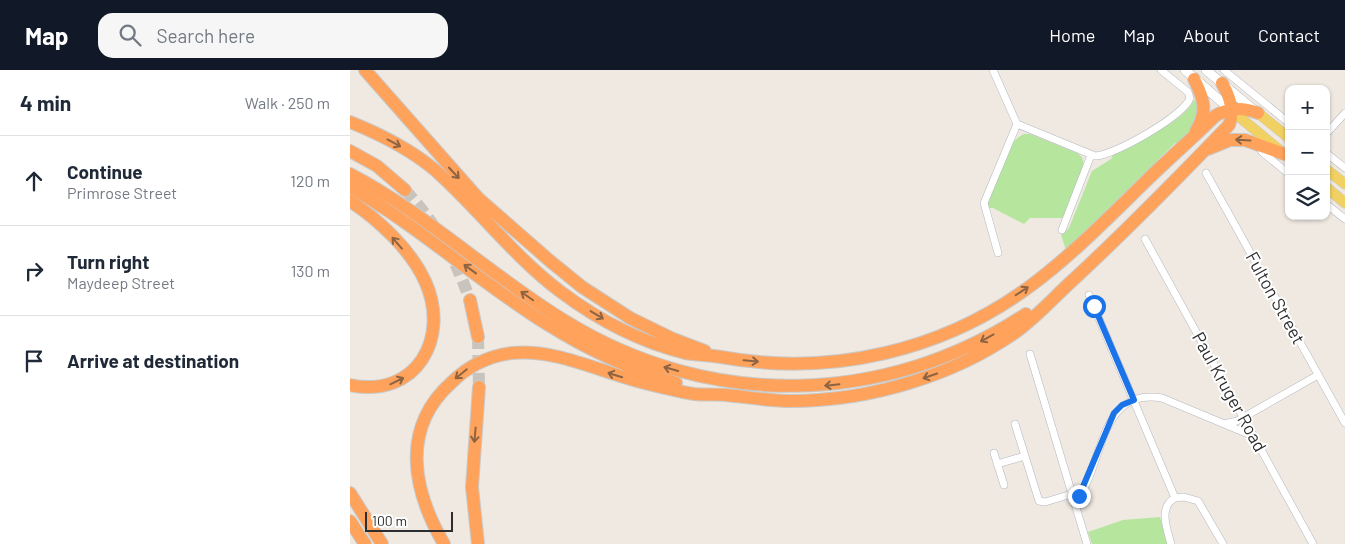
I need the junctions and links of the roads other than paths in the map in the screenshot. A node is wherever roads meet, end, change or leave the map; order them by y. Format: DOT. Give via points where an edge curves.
graph roads {
  1 [pos="365,70"];
  2 [pos="993,70"];
  3 [pos="1161,70"];
  4 [pos="1206,70"];
  5 [pos="1189,75"];
  6 [pos="1223,76"];
  7 [pos="1231,110"];
  8 [pos="1258,113"];
  9 [pos="1345,113"];
  10 [pos="1285,120"];
  11 [pos="350,122"];
  12 [pos="1017,124"];
  13 [pos="1330,130"];
  14 [pos="1285,135"];
  15 [pos="1189,141"];
  16 [pos="350,151"];
  17 [pos="1262,152"];
  18 [pos="1201,153"];
  19 [pos="1091,155"];
  20 [pos="1285,155"];
  21 [pos="1285,156"];
  22 [pos="1330,156"];
  23 [pos="1345,168"];
  24 [pos="1285,171"];
  25 [pos="1330,172"];
  26 [pos="350,174"];
  27 [pos="1206,174"];
  28 [pos="1345,184"];
  29 [pos="350,187"];
  30 [pos="405,190"];
  31 [pos="1330,191"];
  32 [pos="350,201"];
  33 [pos="1345,203"];
  34 [pos="1330,207"];
  35 [pos="1345,219"];
  36 [pos="1062,230"];
  37 [pos="1145,239"];
  38 [pos="998,253"];
  39 [pos="1058,294"];
  40 [pos="1089,295"];
  41 [pos="470,300"];
  42 [pos="478,337"];
  43 [pos="1030,354"];
  44 [pos="714,356"];
  45 [pos="1318,375"];
  46 [pos="350,385"];
  47 [pos="479,387"];
  48 [pos="714,394"];
  49 [pos="1134,400"];
  50 [pos="1242,417"];
  51 [pos="1015,424"];
  52 [pos="1224,424"];
  53 [pos="1345,424"];
  54 [pos="1253,436"];
  55 [pos="994,453"];
  56 [pos="1025,456"];
  57 [pos="997,464"];
  58 [pos="1069,484"];
  59 [pos="1086,484"];
  60 [pos="1004,485"];
  61 [pos="350,493"];
  62 [pos="1072,494"];
  63 [pos="1175,498"];
  64 [pos="1075,502"];
  65 [pos="350,521"];
  66 [pos="365,544"];
  67 [pos="382,544"];
  68 [pos="444,544"];
  69 [pos="478,544"];
  70 [pos="1087,544"];
  71 [pos="1172,544"];
  72 [pos="1223,544"];
  73 [pos="1313,544"];
  1 -- 44 [label="highway, one-way" via="478,198 550,261 615,309 651,329"];
  2 -- 12 [label="street"];
  3 -- 19 [label="street" via="1188,92 1188,102 1170,119 1107,154"];
  4 -- 6 [label="main road"];
  5 -- 7 [label="main road"];
  5 -- 15 [label="highway" via="1202,96 1204,110"];
  6 -- 7 [label="highway"];
  6 -- 8 [label="main road"];
  6 -- 10 [label="street"];
  7 -- 8 [label="highway" via="1244,108"];
  7 -- 15 [label="highway" via="1215,116"];
  7 -- 18 [label="highway" via="1229,125"];
  7 -- 20 [label="main road"];
  8 -- 14 [label="main road"];
  9 -- 13 [label="street"];
  11 -- 44 [label="highway, one-way" via="402,147 433,169 541,276 585,308 650,341 687,353"];
  12 -- 19 [label="street"];
  12 -- 38 [label="street" via="984,203"];
  44 -- 15 [label="highway, one-way" via="790,364 849,361 937,338 997,308 1032,285 1078,247"];
  16 -- 30 [label="highway" via="377,166"];
  17 -- 24 [label="street"];
  21 -- 18 [label="highway, one-way" via="1245,140 1223,142"];
  18 -- 39 [label="highway"];
  19 -- 36 [label="street"];
  22 -- 23 [label="street"];
  25 -- 28 [label="main road"];
  39 -- 26 [label="highway, one-way" via="979,342 907,370 876,378 788,387 700,376 638,358 589,335 496,275 402,205"];
  27 -- 45 [label="street, Fulton Street"];
  48 -- 29 [label="highway, one-way" via="637,371 567,336"];
  31 -- 33 [label="main road"];
  46 -- 32 [label="highway, one-way" via="377,388 408,375 426,353 434,324 429,292 414,264 389,234"];
  34 -- 35 [label="street"];
  37 -- 50 [label="street, Paul Kruger Road"];
  39 -- 48 [label="highway, one-way" via="1014,334 950,369 910,383 863,393 788,401"];
  40 -- 49 [label="street"];
  41 -- 42 [label="highway"];
  43 -- 58 [label="street"];
  45 -- 50 [label="street"];
  45 -- 53 [label="street, Fulton Street"];
  47 -- 69 [label="highway, one-way" via="472,487"];
  48 -- 68 [label="highway, one-way" via="666,389 534,353 498,356 471,366 433,402 418,440 418,483 429,516"];
  49 -- 52 [label="street" via="1149,396 1162,398"];
  49 -- 59 [label="street" via="1114,413"];
  49 -- 63 [label="street"];
  50 -- 52 [label="street"];
  50 -- 54 [label="street, Paul Kruger Road"];
  51 -- 56 [label="street"];
  52 -- 54 [label="street"];
  54 -- 73 [label="street, Paul Kruger Road"];
  55 -- 57 [label="street"];
  56 -- 57 [label="street"];
  56 -- 62 [label="street" via="1039,500 1045,502"];
  57 -- 60 [label="street"];
  58 -- 59 [label="street"];
  58 -- 62 [label="street"];
  59 -- 64 [label="street"];
  61 -- 67 [label="highway"];
  62 -- 64 [label="street"];
  63 -- 71 [label="street" via="1164,514"];
  63 -- 72 [label="street" via="1198,501"];
  64 -- 70 [label="street"];
  65 -- 66 [label="highway"];
}
